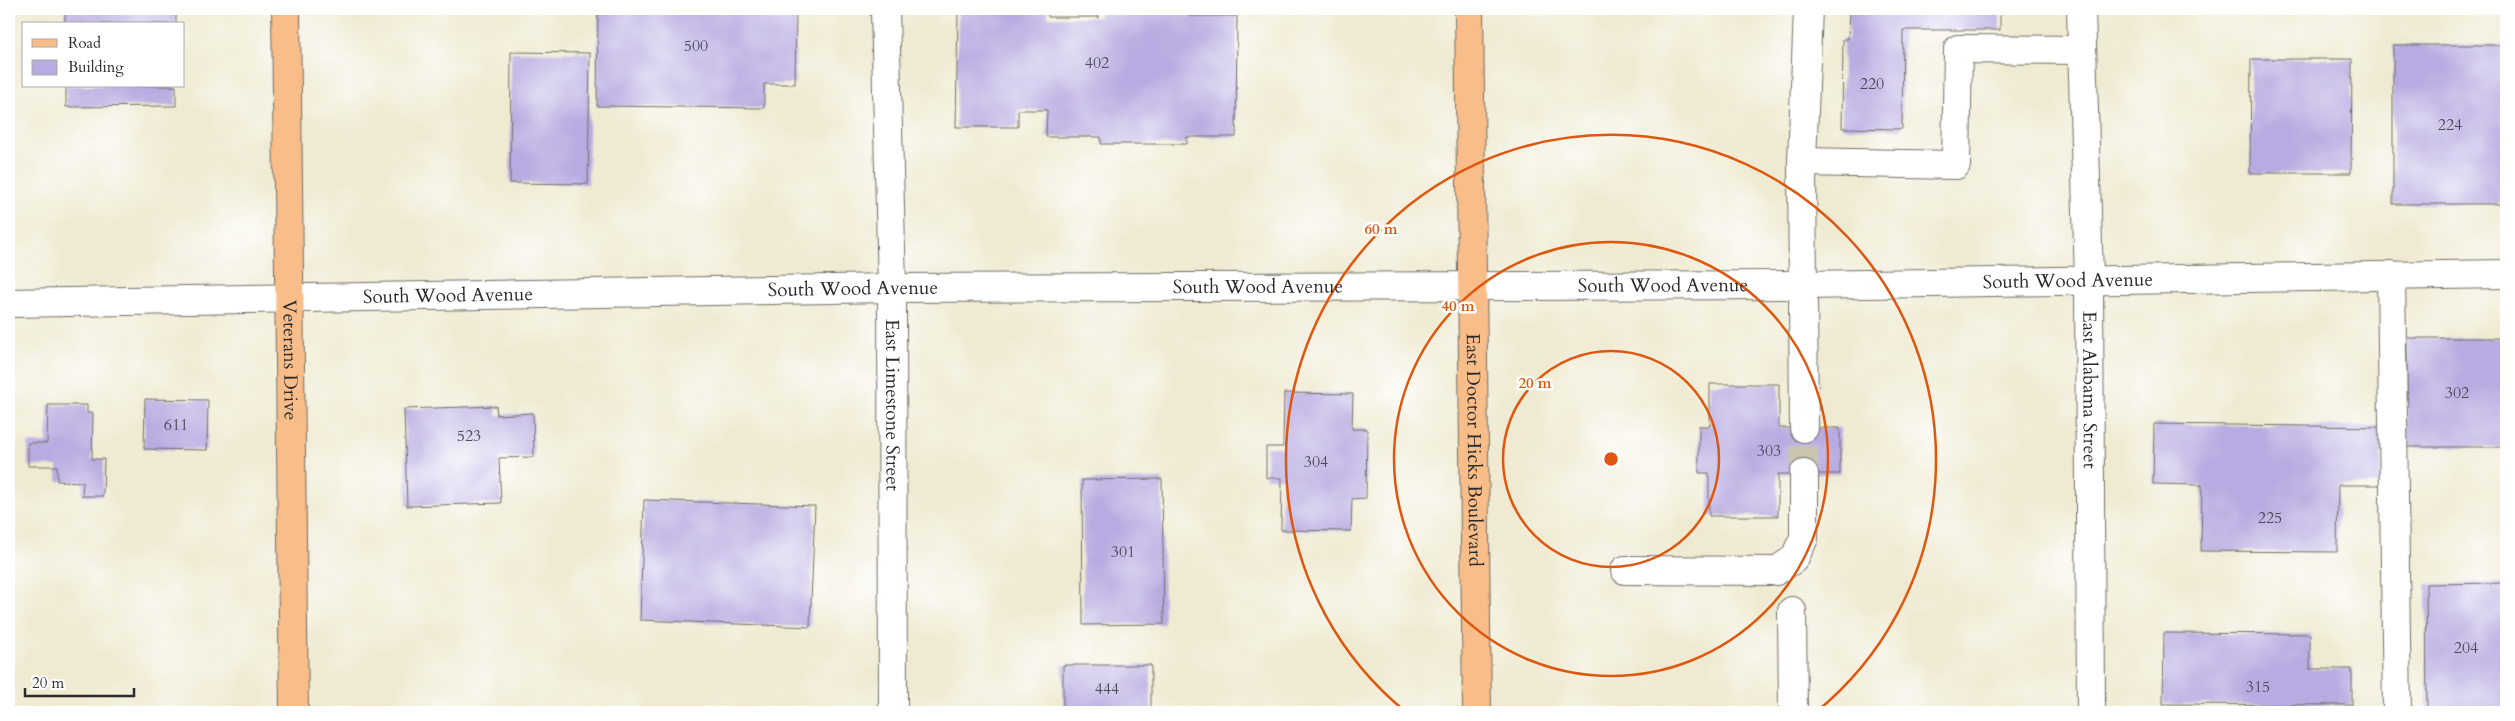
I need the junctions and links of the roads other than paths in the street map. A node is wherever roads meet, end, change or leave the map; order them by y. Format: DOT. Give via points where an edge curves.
graph roads {
  1 [pos="286,9"];
  2 [pos="886,9"];
  3 [pos="1470,9"];
  4 [pos="1808,9"];
  5 [pos="2081,9"];
  6 [pos="2082,50"];
  7 [pos="1802,162"];
  8 [pos="2506,274"];
  9 [pos="2391,275"];
  10 [pos="2089,279"];
  11 [pos="1803,285"];
  12 [pos="1472,287"];
  13 [pos="892,288"];
  14 [pos="290,297"];
  15 [pos="9,303"];
  16 [pos="1804,428"];
  17 [pos="1804,474"];
  18 [pos="1626,570"];
  19 [pos="1792,610"];
  20 [pos="294,712"];
  21 [pos="893,712"];
  22 [pos="1477,712"];
  23 [pos="1794,712"];
  24 [pos="2091,712"];
  25 [pos="2397,712"];
  1 -- 14 [label="main road, Veterans Drive"];
  2 -- 13 [label="street, East Limestone Street"];
  3 -- 12 [label="main road, East Doctor Hicks Boulevard"];
  4 -- 7 [label="street"];
  5 -- 6 [label="street, East Alabama Street"];
  6 -- 7 [label="street" via="1958,49 1956,165"];
  6 -- 10 [label="street, East Alabama Street"];
  7 -- 11 [label="street"];
  8 -- 9 [label="street, South Wood Avenue"];
  9 -- 10 [label="street, South Wood Avenue"];
  9 -- 25 [label="street"];
  10 -- 11 [label="street, South Wood Avenue"];
  10 -- 24 [label="street, East Alabama Street"];
  11 -- 12 [label="street, South Wood Avenue"];
  11 -- 16 [label="street"];
  12 -- 13 [label="street, South Wood Avenue"];
  12 -- 22 [label="main road, East Doctor Hicks Boulevard"];
  13 -- 14 [label="street, South Wood Avenue"];
  13 -- 21 [label="street, East Limestone Street"];
  14 -- 15 [label="street, South Wood Avenue"];
  14 -- 20 [label="main road, Veterans Drive"];
  17 -- 18 [label="street" via="1804,538 1794,559 1776,571"];
  19 -- 23 [label="street"];
}
